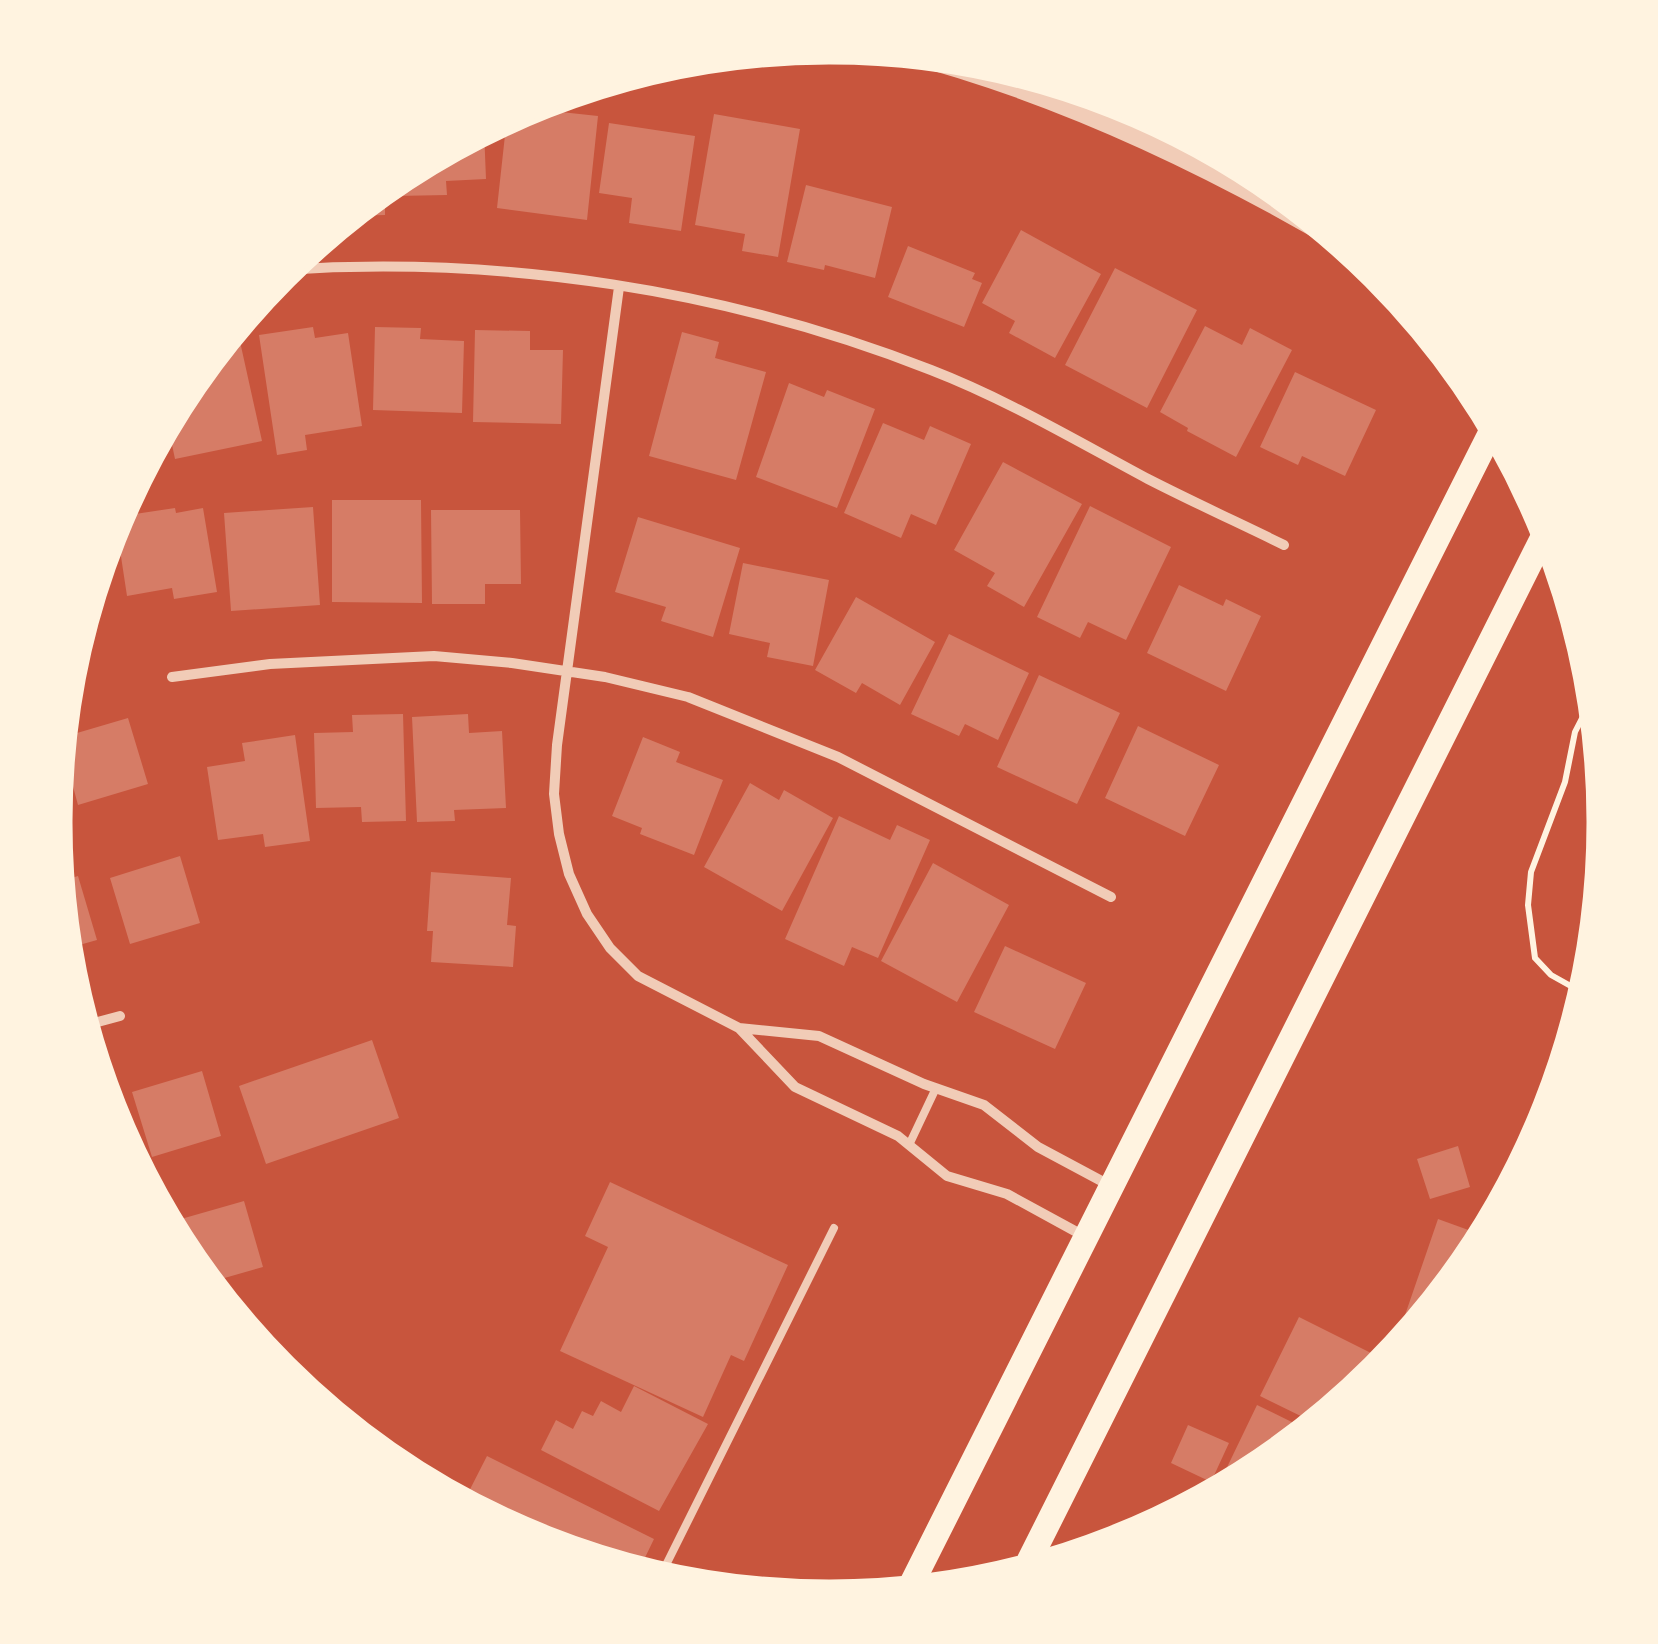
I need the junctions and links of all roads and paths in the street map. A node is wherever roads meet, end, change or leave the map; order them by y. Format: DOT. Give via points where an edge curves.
graph roads {
  1 [pos="996,81"];
  2 [pos="1254,192"];
  3 [pos="309,269"];
  4 [pos="619,288"];
  5 [pos="1486,441"];
  6 [pos="1284,545"];
  7 [pos="1537,548"];
  8 [pos="567,672"];
  9 [pos="172,677"];
  10 [pos="1581,719"];
  11 [pos="1111,897"];
  12 [pos="1571,985"];
  13 [pos="120,1016"];
  14 [pos="96,1022"];
  15 [pos="739,1028"];
  16 [pos="936,1088"];
  17 [pos="910,1145"];
  18 [pos="1110,1186"];
  19 [pos="834,1228"];
  20 [pos="1086,1238"];
  21 [pos="1033,1554"];
  22 [pos="666,1564"];
  23 [pos="915,1576"];
  1 -- 2 [label="street" via="1084,113"];
  3 -- 4 [label="street" via="444,268"];
  4 -- 6 [label="street" via="738,308 935,372"];
  4 -- 8 [label="street"];
  5 -- 18 [label="main road"];
  7 -- 21 [label="main road"];
  8 -- 9 [label="street" via="434,656 270,664"];
  8 -- 11 [label="street" via="688,698 768,727"];
  8 -- 15 [label="street" via="554,794 568,874 587,914 638,976"];
  10 -- 12 [label="path" via="1532,872 1528,905 1535,958"];
  13 -- 14 [label="street"];
  15 -- 16 [label="street" via="819,1036"];
  15 -- 17 [label="street" via="795,1088"];
  16 -- 17 [label="lane"];
  16 -- 18 [label="street" via="984,1105 1038,1148"];
  17 -- 20 [label="street" via="947,1176 1007,1194"];
  18 -- 20 [label="main road"];
  19 -- 22 [label="lane"];
  20 -- 23 [label="main road"];
}
